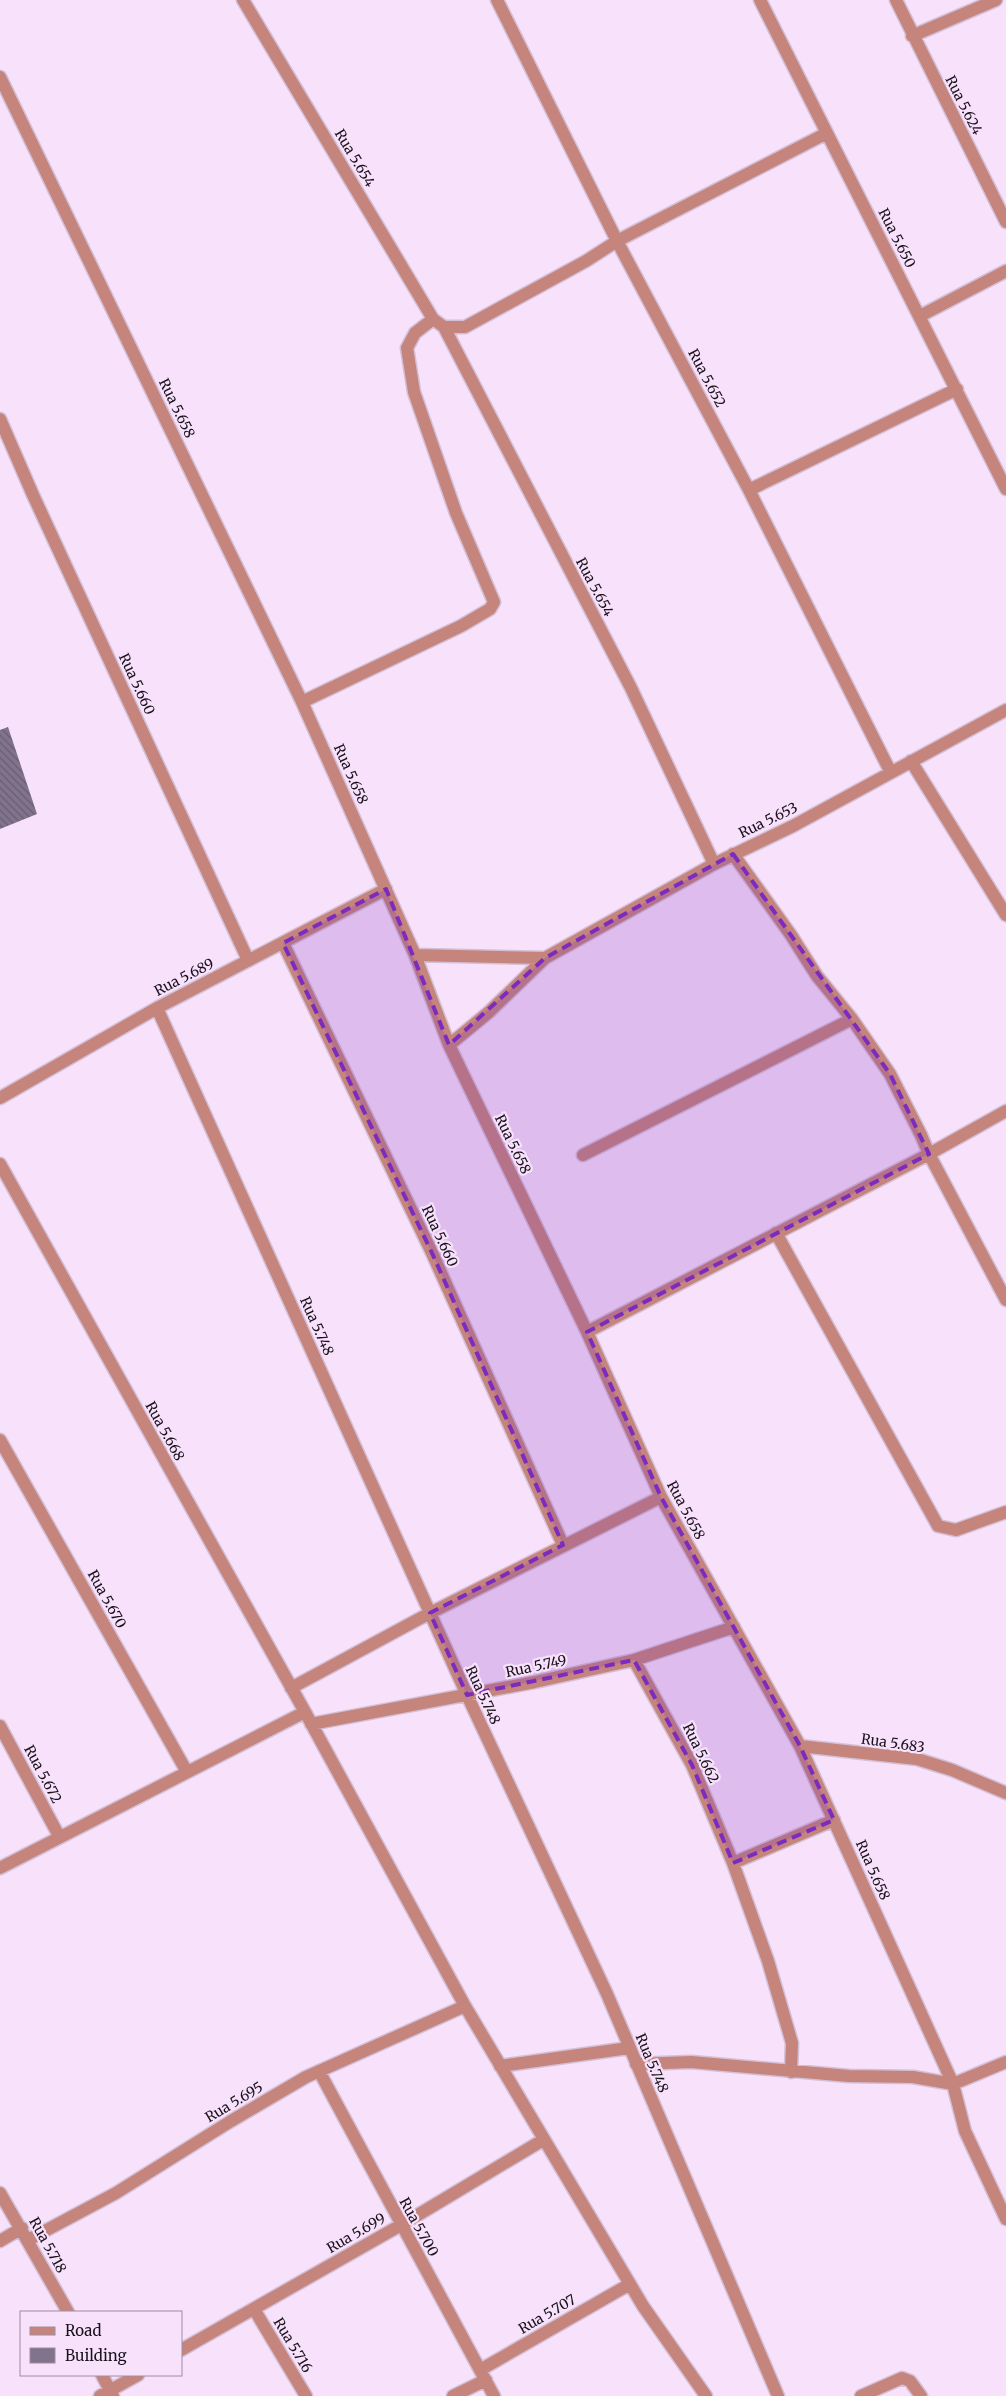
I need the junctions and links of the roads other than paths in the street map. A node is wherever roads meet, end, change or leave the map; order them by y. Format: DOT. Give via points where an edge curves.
graph roads {
  1 [pos="243,0"];
  2 [pos="497,0"];
  3 [pos="760,0"];
  4 [pos="896,0"];
  5 [pos="996,0"];
  6 [pos="912,36"];
  7 [pos="0,77"];
  8 [pos="827,133"];
  9 [pos="1006,222"];
  10 [pos="617,241"];
  11 [pos="1006,271"];
  12 [pos="920,316"];
  13 [pos="433,319"];
  14 [pos="444,327"];
  15 [pos="957,389"];
  16 [pos="0,419"];
  17 [pos="1006,489"];
  18 [pos="749,490"];
  19 [pos="302,702"];
  20 [pos="1006,710"];
  21 [pos="912,761"];
  22 [pos="890,771"];
  23 [pos="733,854"];
  24 [pos="714,864"];
  25 [pos="386,889"];
  26 [pos="1006,915"];
  27 [pos="283,943"];
  28 [pos="415,955"];
  29 [pos="545,958"];
  30 [pos="248,960"];
  31 [pos="157,1008"];
  32 [pos="852,1019"];
  33 [pos="449,1045"];
  34 [pos="0,1098"];
  35 [pos="1006,1111"];
  36 [pos="583,1154"];
  37 [pos="929,1154"];
  38 [pos="0,1164"];
  39 [pos="776,1233"];
  40 [pos="1006,1300"];
  41 [pos="587,1332"];
  42 [pos="0,1440"];
  43 [pos="661,1497"];
  44 [pos="1006,1512"];
  45 [pos="564,1545"];
  46 [pos="430,1613"];
  47 [pos="734,1627"];
  48 [pos="634,1660"];
  49 [pos="291,1688"];
  50 [pos="466,1695"];
  51 [pos="304,1712"];
  52 [pos="311,1724"];
  53 [pos="0,1726"];
  54 [pos="800,1746"];
  55 [pos="187,1772"];
  56 [pos="1006,1793"];
  57 [pos="834,1820"];
  58 [pos="59,1836"];
  59 [pos="733,1864"];
  60 [pos="0,1868"];
  61 [pos="465,2006"];
  62 [pos="630,2048"];
  63 [pos="1006,2062"];
  64 [pos="636,2064"];
  65 [pos="500,2066"];
  66 [pos="319,2071"];
  67 [pos="791,2072"];
  68 [pos="953,2084"];
  69 [pos="543,2140"];
  70 [pos="0,2193"];
  71 [pos="1006,2219"];
  72 [pos="401,2225"];
  73 [pos="22,2228"];
  74 [pos="28,2240"];
  75 [pos="0,2241"];
  76 [pos="630,2284"];
  77 [pos="254,2309"];
  78 [pos="67,2311"];
  79 [pos="182,2349"];
  80 [pos="483,2375"];
  81 [pos="102,2376"];
  82 [pos="136,2376"];
  83 [pos="108,2394"];
  84 [pos="306,2396"];
  85 [pos="454,2396"];
  86 [pos="494,2396"];
  87 [pos="706,2396"];
  88 [pos="778,2396"];
  89 [pos="861,2396"];
  90 [pos="921,2396"];
  1 -- 13 [label="street, Rua 5.654"];
  2 -- 10 [label="street, Rua 5.652"];
  3 -- 8 [label="street, Rua 5.650"];
  4 -- 6 [label="street, Rua 5.624"];
  5 -- 6 [label="street"];
  6 -- 9 [label="street, Rua 5.624"];
  7 -- 19 [label="street, Rua 5.658"];
  8 -- 10 [label="street"];
  8 -- 12 [label="street, Rua 5.650"];
  10 -- 14 [label="street" via="465,326"];
  10 -- 18 [label="street, Rua 5.652"];
  11 -- 12 [label="street"];
  12 -- 15 [label="street, Rua 5.650"];
  13 -- 14 [label="street, Rua 5.654"];
  13 -- 19 [label="street" via="415,333 407,348 414,392 456,513 494,602 490,609 461,626"];
  14 -- 24 [label="street, Rua 5.654" via="631,688"];
  15 -- 17 [label="street, Rua 5.650"];
  15 -- 18 [label="street"];
  16 -- 30 [label="street, Rua 5.660"];
  18 -- 22 [label="street, Rua 5.652"];
  19 -- 25 [label="street, Rua 5.658"];
  20 -- 21 [label="street, Rua 5.653"];
  21 -- 22 [label="street, Rua 5.653"];
  21 -- 26 [label="street"];
  22 -- 23 [label="street, Rua 5.653" via="793,826"];
  23 -- 24 [label="street, Rua 5.653"];
  23 -- 32 [label="street"];
  24 -- 29 [label="street, Rua 5.653"];
  25 -- 27 [label="street, Rua 5.689"];
  25 -- 28 [label="street, Rua 5.658"];
  27 -- 30 [label="street, Rua 5.689"];
  27 -- 45 [label="street, Rua 5.660" via="432,1253"];
  28 -- 29 [label="street"];
  28 -- 33 [label="street, Rua 5.658"];
  29 -- 33 [label="street, Rua 5.653"];
  30 -- 31 [label="street, Rua 5.689"];
  31 -- 34 [label="street, Rua 5.689"];
  31 -- 46 [label="street, Rua 5.748"];
  32 -- 36 [label="street"];
  32 -- 37 [label="street" via="890,1074"];
  33 -- 41 [label="street, Rua 5.658"];
  35 -- 37 [label="street"];
  37 -- 39 [label="street"];
  37 -- 40 [label="street"];
  38 -- 49 [label="street, Rua 5.668"];
  39 -- 41 [label="street"];
  39 -- 44 [label="street" via="938,1526 956,1530"];
  41 -- 43 [label="street, Rua 5.658"];
  42 -- 55 [label="street, Rua 5.670"];
  43 -- 45 [label="street"];
  43 -- 47 [label="street, Rua 5.658"];
  45 -- 46 [label="street"];
  46 -- 49 [label="street"];
  46 -- 50 [label="street, Rua 5.748"];
  47 -- 48 [label="street, Rua 5.749"];
  47 -- 54 [label="street, Rua 5.658"];
  48 -- 50 [label="street, Rua 5.749"];
  48 -- 59 [label="street, Rua 5.662" via="692,1765"];
  49 -- 51 [label="street, Rua 5.668"];
  50 -- 52 [label="street, Rua 5.749"];
  50 -- 62 [label="street, Rua 5.748"];
  51 -- 52 [label="street"];
  51 -- 55 [label="street"];
  52 -- 61 [label="street"];
  53 -- 58 [label="street, Rua 5.672"];
  54 -- 56 [label="street, Rua 5.683" via="917,1759"];
  54 -- 57 [label="street, Rua 5.658"];
  55 -- 58 [label="street"];
  57 -- 59 [label="street"];
  57 -- 68 [label="street, Rua 5.658"];
  58 -- 60 [label="street"];
  59 -- 67 [label="street, Rua 5.662" via="768,1961 792,2043"];
  61 -- 65 [label="street"];
  61 -- 66 [label="street, Rua 5.695"];
  62 -- 64 [label="street, Rua 5.748"];
  62 -- 65 [label="street"];
  63 -- 68 [label="street"];
  64 -- 67 [label="street" via="691,2062"];
  64 -- 88 [label="street, Rua 5.748"];
  65 -- 69 [label="street"];
  66 -- 72 [label="street, Rua 5.700"];
  66 -- 74 [label="street, Rua 5.695" via="231,2120 116,2193"];
  67 -- 68 [label="street" via="913,2077"];
  68 -- 71 [label="street, Rua 5.658" via="965,2131"];
  69 -- 72 [label="street, Rua 5.699"];
  69 -- 76 [label="street"];
  70 -- 73 [label="street, Rua 5.718"];
  72 -- 77 [label="street, Rua 5.699"];
  72 -- 80 [label="street, Rua 5.700"];
  73 -- 74 [label="street, Rua 5.718"];
  73 -- 75 [label="street"];
  74 -- 78 [label="street, Rua 5.718"];
  76 -- 80 [label="street, Rua 5.707"];
  76 -- 87 [label="street"];
  77 -- 79 [label="street, Rua 5.699"];
  77 -- 84 [label="street, Rua 5.716"];
  80 -- 85 [label="street, Rua 5.707"];
  80 -- 86 [label="street, Rua 5.700"];
  81 -- 83 [label="street"];
  82 -- 83 [label="street"];
  89 -- 90 [label="street" via="902,2378 910,2381"];
}
